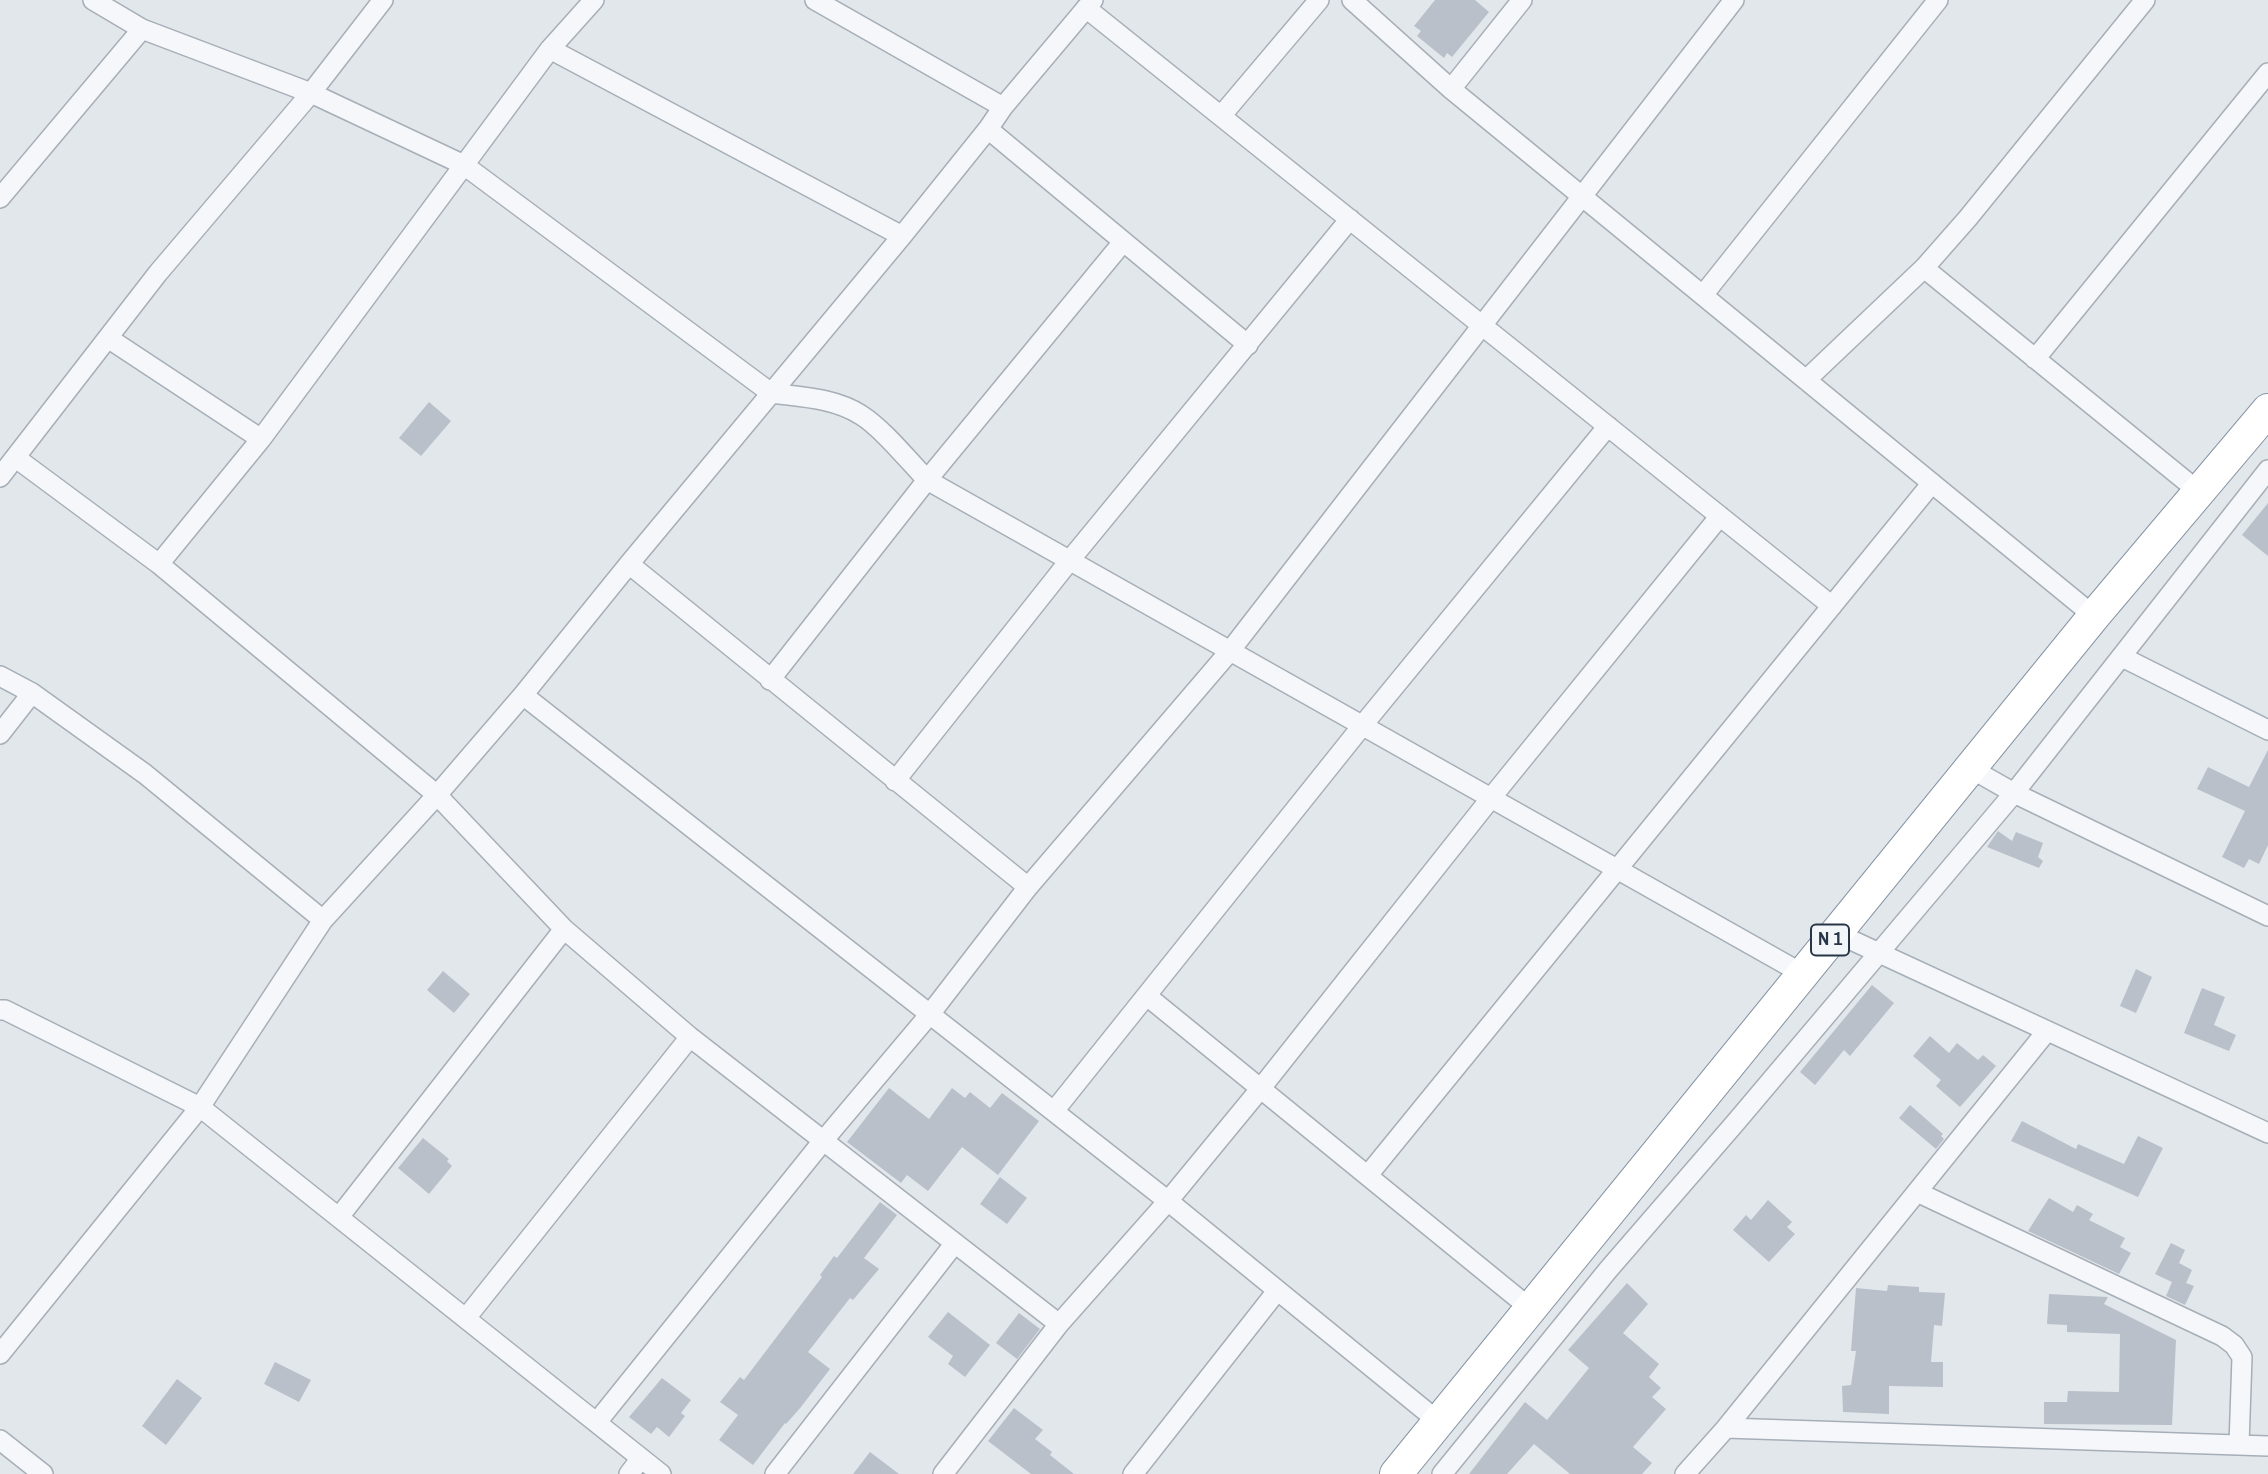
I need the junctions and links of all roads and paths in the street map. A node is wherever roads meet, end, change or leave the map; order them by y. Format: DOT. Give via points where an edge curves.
graph roads {
  1 [pos="93,0"];
  2 [pos="383,0"];
  3 [pos="594,0"];
  4 [pos="814,0"];
  5 [pos="858,0"];
  6 [pos="1319,0"];
  7 [pos="1352,0"];
  8 [pos="1522,0"];
  9 [pos="1734,0"];
  10 [pos="1938,0"];
  11 [pos="2145,0"];
  12 [pos="1090,4"];
  13 [pos="846,16"];
  14 [pos="142,29"];
  15 [pos="550,49"];
  16 [pos="2268,73"];
  17 [pos="1451,89"];
  18 [pos="311,93"];
  19 [pos="1003,107"];
  20 [pos="1221,116"];
  21 [pos="988,129"];
  22 [pos="464,165"];
  23 [pos="1582,196"];
  24 [pos="0,198"];
  25 [pos="1350,219"];
  26 [pos="902,236"];
  27 [pos="1124,242"];
  28 [pos="1924,268"];
  29 [pos="1703,295"];
  30 [pos="1481,325"];
  31 [pos="108,338"];
  32 [pos="1248,345"];
  33 [pos="2035,359"];
  34 [pos="1806,380"];
  35 [pos="771,393"];
  36 [pos="2268,410"];
  37 [pos="1608,426"];
  38 [pos="261,439"];
  39 [pos="16,458"];
  40 [pos="2268,470"];
  41 [pos="0,477"];
  42 [pos="927,480"];
  43 [pos="1932,483"];
  44 [pos="2198,491"];
  45 [pos="1720,516"];
  46 [pos="1070,560"];
  47 [pos="159,564"];
  48 [pos="629,564"];
  49 [pos="1832,606"];
  50 [pos="2094,616"];
  51 [pos="1230,650"];
  52 [pos="2122,657"];
  53 [pos="0,676"];
  54 [pos="770,680"];
  55 [pos="32,693"];
  56 [pos="523,695"];
  57 [pos="1362,726"];
  58 [pos="2268,730"];
  59 [pos="0,734"];
  60 [pos="1970,768"];
  61 [pos="895,781"];
  62 [pos="2014,793"];
  63 [pos="437,795"];
  64 [pos="1491,798"];
  65 [pos="1616,869"];
  66 [pos="1028,887"];
  67 [pos="2268,916"];
  68 [pos="323,920"];
  69 [pos="564,929"];
  70 [pos="1836,933"];
  71 [pos="1879,953"];
  72 [pos="1803,974"];
  73 [pos="1147,996"];
  74 [pos="0,1010"];
  75 [pos="930,1014"];
  76 [pos="2047,1031"];
  77 [pos="690,1037"];
  78 [pos="1261,1088"];
  79 [pos="200,1107"];
  80 [pos="1054,1111"];
  81 [pos="2268,1133"];
  82 [pos="823,1141"];
  83 [pos="1368,1175"];
  84 [pos="1917,1192"];
  85 [pos="1168,1201"];
  86 [pos="339,1217"];
  87 [pos="955,1243"];
  88 [pos="1276,1291"];
  89 [pos="1531,1309"];
  90 [pos="466,1318"];
  91 [pos="1059,1324"];
  92 [pos="0,1354"];
  93 [pos="597,1422"];
  94 [pos="1439,1422"];
  95 [pos="1727,1428"];
  96 [pos="0,1440"];
  97 [pos="2239,1445"];
  98 [pos="2268,1446"];
  99 [pos="641,1458"];
  100 [pos="43,1474"];
  101 [pos="629,1474"];
  102 [pos="661,1474"];
  103 [pos="775,1474"];
  104 [pos="943,1474"];
  105 [pos="1133,1474"];
  106 [pos="1396,1474"];
  107 [pos="1442,1474"];
  108 [pos="1685,1474"];
  1 -- 14 [label="street"];
  2 -- 18 [label="street"];
  3 -- 15 [label="street"];
  4 -- 13 [label="street"];
  5 -- 13 [label="street"];
  6 -- 20 [label="street"];
  7 -- 17 [label="street"];
  8 -- 17 [label="street"];
  9 -- 23 [label="street"];
  10 -- 29 [label="street"];
  11 -- 28 [label="street"];
  12 -- 19 [label="street"];
  12 -- 20 [label="street"];
  13 -- 19 [label="street"];
  14 -- 18 [label="street"];
  14 -- 24 [label="street"];
  15 -- 22 [label="street"];
  15 -- 26 [label="street"];
  16 -- 33 [label="street"];
  17 -- 23 [label="street"];
  18 -- 22 [label="street"];
  18 -- 31 [label="street"];
  19 -- 21 [label="street"];
  20 -- 25 [label="street"];
  21 -- 26 [label="street"];
  21 -- 27 [label="street"];
  22 -- 35 [label="street"];
  22 -- 38 [label="street"];
  23 -- 29 [label="street"];
  23 -- 30 [label="street"];
  25 -- 30 [label="street"];
  25 -- 32 [label="street"];
  26 -- 35 [label="street"];
  27 -- 32 [label="street"];
  27 -- 42 [label="street"];
  28 -- 33 [label="street"];
  28 -- 34 [label="street"];
  29 -- 34 [label="street"];
  30 -- 37 [label="street"];
  30 -- 51 [label="street"];
  31 -- 38 [label="street"];
  31 -- 39 [label="street"];
  32 -- 46 [label="street"];
  33 -- 44 [label="street"];
  34 -- 43 [label="street"];
  35 -- 42 [label="street" via="829,401 861,415"];
  35 -- 48 [label="street"];
  36 -- 44 [label="highway, N 1"];
  37 -- 45 [label="street"];
  37 -- 57 [label="street"];
  38 -- 47 [label="street"];
  39 -- 41 [label="street"];
  39 -- 47 [label="street"];
  40 -- 52 [label="street"];
  42 -- 46 [label="street"];
  42 -- 54 [label="street"];
  43 -- 49 [label="street"];
  43 -- 50 [label="street"];
  44 -- 50 [label="highway, N 1"];
  45 -- 49 [label="street"];
  45 -- 64 [label="street"];
  46 -- 51 [label="street"];
  46 -- 61 [label="street"];
  47 -- 63 [label="street"];
  48 -- 54 [label="street"];
  48 -- 56 [label="street"];
  49 -- 65 [label="street"];
  50 -- 60 [label="highway, N 1"];
  51 -- 57 [label="street"];
  51 -- 66 [label="street"];
  52 -- 58 [label="street"];
  52 -- 62 [label="street"];
  53 -- 55 [label="street"];
  54 -- 61 [label="street"];
  55 -- 59 [label="street"];
  55 -- 68 [label="street" via="145,774"];
  56 -- 63 [label="street"];
  56 -- 75 [label="street"];
  57 -- 64 [label="street"];
  57 -- 73 [label="street"];
  60 -- 62 [label="street"];
  60 -- 70 [label="highway, N 1"];
  61 -- 66 [label="street"];
  62 -- 67 [label="street"];
  62 -- 71 [label="street"];
  63 -- 68 [label="street"];
  63 -- 69 [label="street"];
  64 -- 65 [label="street"];
  64 -- 78 [label="street"];
  65 -- 72 [label="street"];
  65 -- 83 [label="street"];
  66 -- 75 [label="street"];
  68 -- 79 [label="street"];
  69 -- 77 [label="street"];
  69 -- 86 [label="street"];
  70 -- 71 [label="street"];
  70 -- 72 [label="highway, N 1"];
  71 -- 76 [label="street"];
  71 -- 107 [label="street" via="1608,1270"];
  72 -- 89 [label="highway, N 1"];
  73 -- 78 [label="street"];
  73 -- 80 [label="street"];
  74 -- 79 [label="street"];
  75 -- 80 [label="street"];
  75 -- 82 [label="street"];
  76 -- 81 [label="street"];
  76 -- 84 [label="street"];
  77 -- 82 [label="street"];
  77 -- 90 [label="street"];
  78 -- 83 [label="street"];
  78 -- 85 [label="street"];
  79 -- 86 [label="street"];
  79 -- 92 [label="street"];
  80 -- 85 [label="street"];
  82 -- 87 [label="street"];
  82 -- 93 [label="street"];
  83 -- 89 [label="street"];
  84 -- 95 [label="street"];
  84 -- 97 [label="street" via="2234,1345 2242,1357"];
  85 -- 88 [label="street"];
  85 -- 91 [label="street"];
  86 -- 90 [label="street"];
  87 -- 91 [label="street"];
  87 -- 103 [label="street"];
  88 -- 94 [label="street"];
  88 -- 105 [label="street"];
  89 -- 94 [label="highway, N 1"];
  90 -- 93 [label="street"];
  91 -- 104 [label="street"];
  93 -- 99 [label="street"];
  94 -- 106 [label="highway, N 1"];
  95 -- 97 [label="street"];
  95 -- 108 [label="street"];
  96 -- 100 [label="street"];
  97 -- 98 [label="street"];
  99 -- 101 [label="street"];
  99 -- 102 [label="street"];
}
